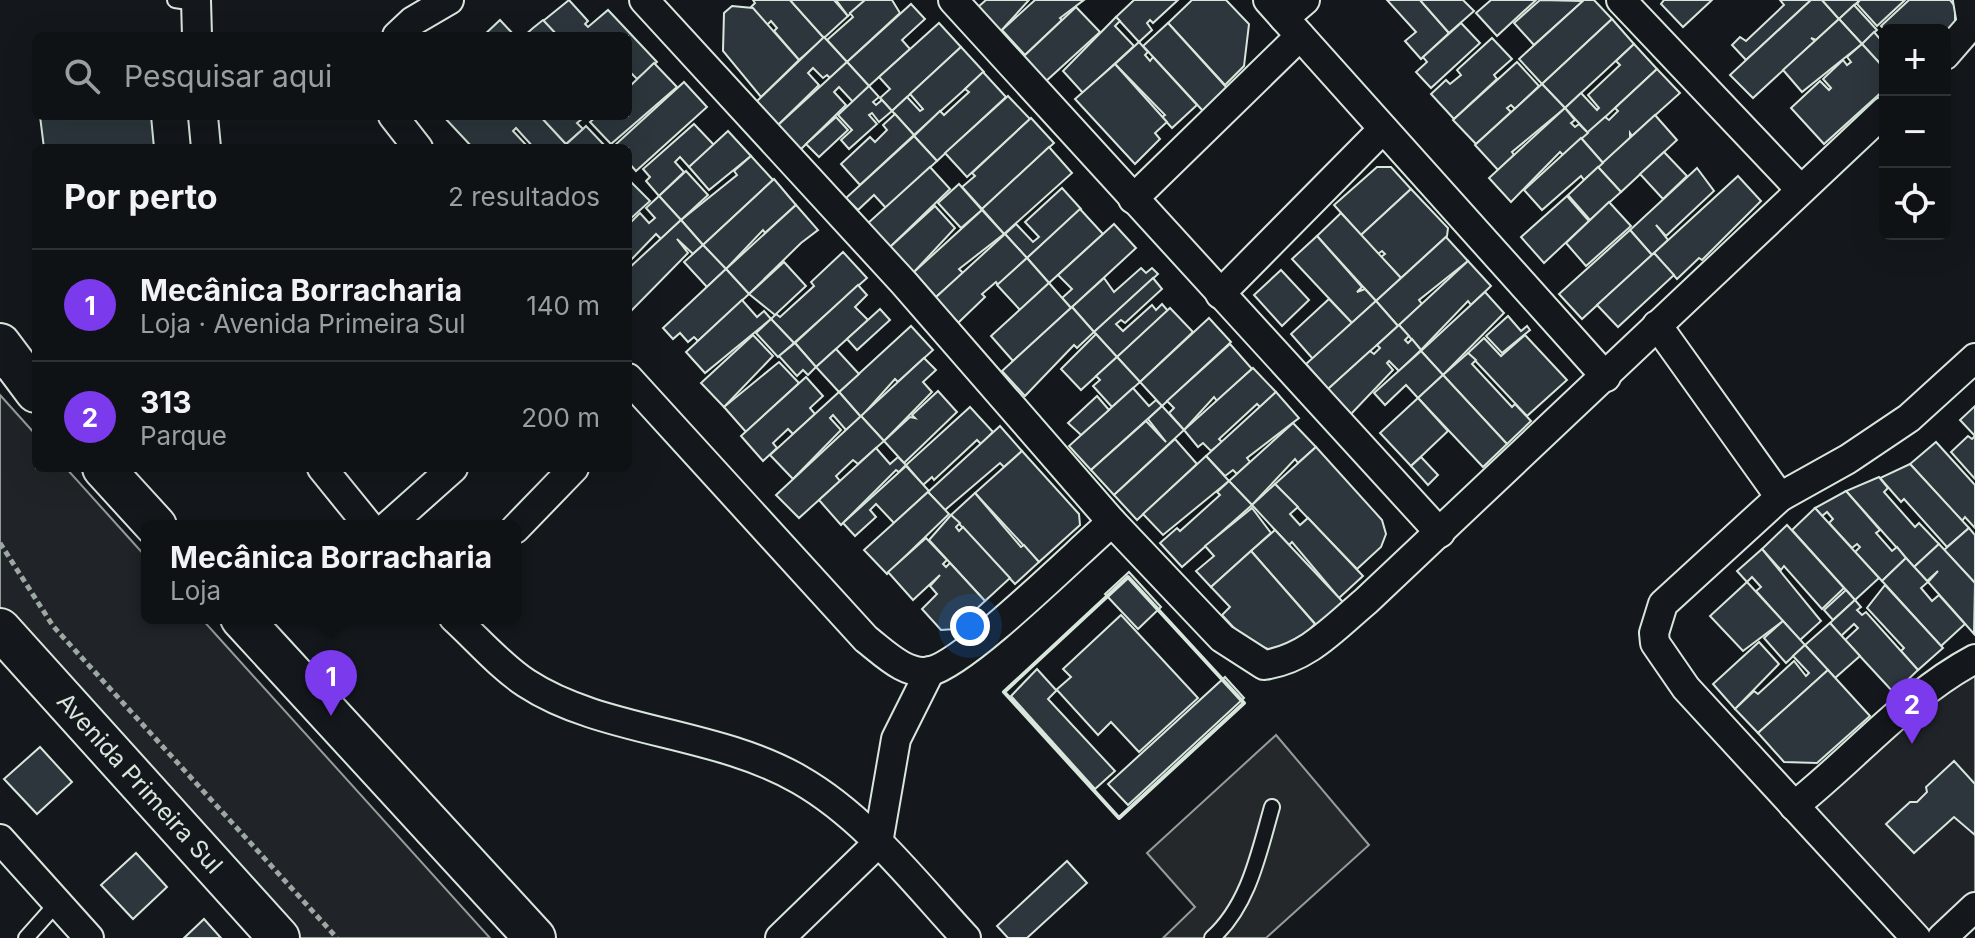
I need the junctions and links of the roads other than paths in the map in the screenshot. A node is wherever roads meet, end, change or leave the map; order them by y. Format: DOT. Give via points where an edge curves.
graph roads {
  1 [pos="449,0"];
  2 [pos="644,0"];
  3 [pos="953,0"];
  4 [pos="1621,0"];
  5 [pos="1968,0"];
  6 [pos="188,1"];
  7 [pos="1289,14"];
  8 [pos="196,32"];
  9 [pos="401,32"];
  10 [pos="1951,48"];
  11 [pos="1879,117"];
  12 [pos="203,120"];
  13 [pos="396,120"];
  14 [pos="1383,129"];
  15 [pos="206,144"];
  16 [pos="415,144"];
  17 [pos="1800,189"];
  18 [pos="1133,199"];
  19 [pos="1220,294"];
  20 [pos="1657,325"];
  21 [pos="0,344"];
  22 [pos="1975,358"];
  23 [pos="1606,377"];
  24 [pos="632,382"];
  25 [pos="32,387"];
  26 [pos="107,472"];
  27 [pos="325,472"];
  28 [pos="449,472"];
  29 [pos="570,472"];
  30 [pos="1780,497"];
  31 [pos="151,520"];
  32 [pos="364,520"];
  33 [pos="395,520"];
  34 [pos="1112,522"];
  35 [pos="521,523"];
  36 [pos="1440,533"];
  37 [pos="247,624"];
  38 [pos="461,624"];
  39 [pos="0,629"];
  40 [pos="1975,659"];
  41 [pos="930,671"];
  42 [pos="1794,806"];
  43 [pos="1272,807"];
  44 [pos="0,839"];
  45 [pos="878,843"];
  46 [pos="58,902"];
  47 [pos="1975,907"];
  48 [pos="26,938"];
  49 [pos="89,938"];
  50 [pos="279,938"];
  51 [pos="535,938"];
  52 [pos="780,938"];
  53 [pos="966,938"];
  54 [pos="1212,938"];
  55 [pos="1916,938"];
  56 [pos="1942,938"];
  1 -- 9 [label="street"];
  2 -- 34 [label="street" via="904,283"];
  3 -- 18 [label="street"];
  4 -- 17 [label="street"];
  5 -- 10 [label="street" via="1972,24"];
  6 -- 8 [label="street"];
  7 -- 14 [label="street"];
  7 -- 18 [label="street"];
  11 -- 17 [label="street"];
  12 -- 15 [label="street"];
  13 -- 16 [label="street"];
  14 -- 19 [label="street"];
  14 -- 23 [label="street"];
  17 -- 20 [label="street"];
  18 -- 19 [label="street"];
  19 -- 36 [label="street"];
  20 -- 23 [label="street"];
  20 -- 30 [label="street"];
  21 -- 25 [label="main road"];
  22 -- 30 [label="street" via="1909,418"];
  23 -- 36 [label="street"];
  24 -- 41 [label="street" via="866,639 912,670"];
  26 -- 31 [label="main road"];
  27 -- 32 [label="street"];
  28 -- 33 [label="street"];
  29 -- 35 [label="street"];
  30 -- 42 [label="street" via="1663,604 1654,633 1660,654 1686,688"];
  34 -- 36 [label="street" via="1222,638 1264,665 1309,651"];
  34 -- 41 [label="street" via="963,654"];
  37 -- 51 [label="main road"];
  38 -- 45 [label="street" via="526,683 573,706 715,743 769,764 830,801"];
  39 -- 50 [label="main road, Avenida Primeira Sul"];
  40 -- 42 [label="street" via="1910,702 1845,766"];
  41 -- 45 [label="street" via="896,739"];
  42 -- 55 [label="street"];
  43 -- 54 [label="lane" via="1251,880"];
  44 -- 46 [label="street"];
  45 -- 52 [label="street"];
  45 -- 53 [label="street"];
  46 -- 48 [label="lane"];
  46 -- 49 [label="street"];
  47 -- 56 [label="street"];
}
